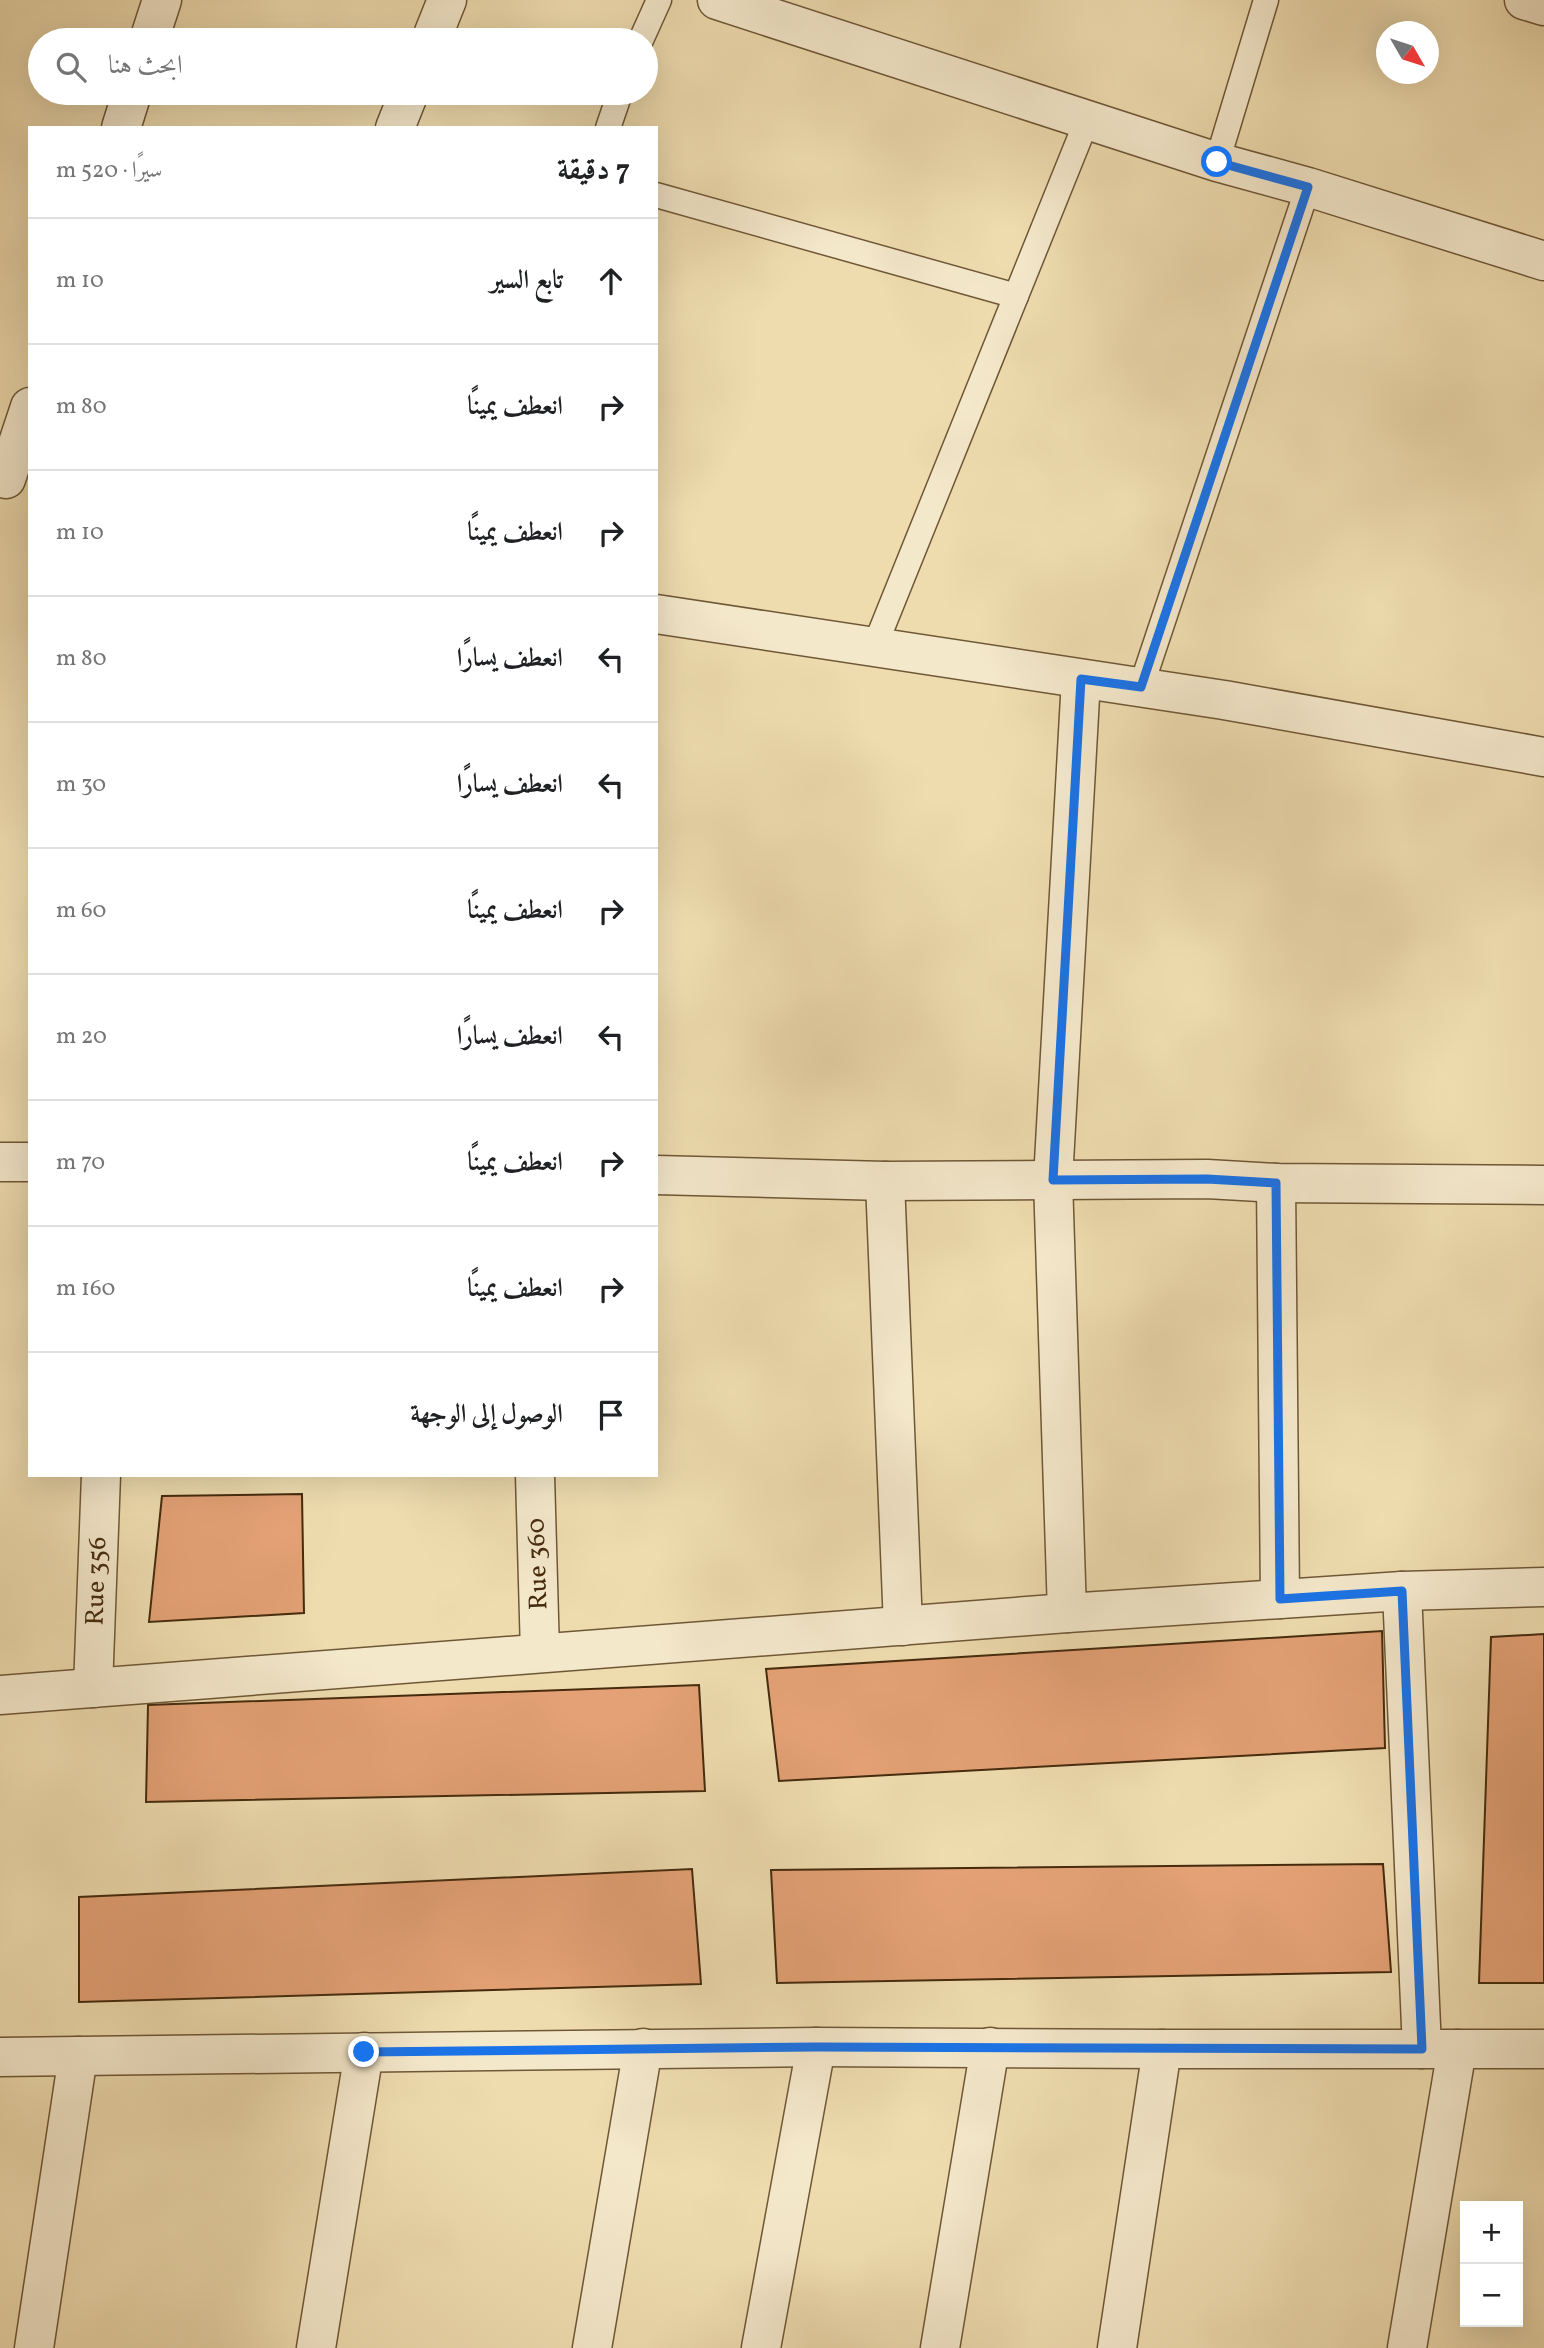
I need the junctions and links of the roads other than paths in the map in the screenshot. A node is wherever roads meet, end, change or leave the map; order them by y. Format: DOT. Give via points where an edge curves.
graph roads {
  1 [pos="162,0"];
  2 [pos="447,0"];
  3 [pos="659,0"];
  4 [pos="717,0"];
  5 [pos="1266,0"];
  6 [pos="1524,0"];
  7 [pos="1544,6"];
  8 [pos="153,28"];
  9 [pos="436,28"];
  10 [pos="646,28"];
  11 [pos="128,105"];
  12 [pos="404,105"];
  13 [pos="616,105"];
  14 [pos="1087,120"];
  15 [pos="122,126"];
  16 [pos="396,126"];
  17 [pos="609,126"];
  18 [pos="1217,162"];
  19 [pos="1308,187"];
  20 [pos="658,196"];
  21 [pos="1544,261"];
  22 [pos="1016,296"];
  23 [pos="28,415"];
  24 [pos="12,481"];
  25 [pos="658,614"];
  26 [pos="874,648"];
  27 [pos="1081,679"];
  28 [pos="1141,687"];
  29 [pos="1544,757"];
  30 [pos="0,1161"];
  31 [pos="28,1161"];
  32 [pos="658,1174"];
  33 [pos="1053,1180"];
  34 [pos="884,1181"];
  35 [pos="1276,1183"];
  36 [pos="1544,1185"];
  37 [pos="101,1477"];
  38 [pos="535,1477"];
  39 [pos="1544,1587"];
  40 [pos="1402,1591"];
  41 [pos="1280,1599"];
  42 [pos="1067,1613"];
  43 [pos="902,1626"];
  44 [pos="540,1654"];
  45 [pos="93,1688"];
  46 [pos="0,1695"];
  47 [pos="816,2047"];
  48 [pos="990,2047"];
  49 [pos="643,2048"];
  50 [pos="1161,2049"];
  51 [pos="1440,2049"];
  52 [pos="1544,2049"];
  53 [pos="364,2052"];
  54 [pos="78,2056"];
  55 [pos="0,2057"];
  56 [pos="34,2348"];
  57 [pos="316,2348"];
  58 [pos="592,2348"];
  59 [pos="761,2348"];
  60 [pos="940,2348"];
  61 [pos="1117,2348"];
  62 [pos="1406,2348"];
  1 -- 8 [label="street"];
  2 -- 9 [label="street"];
  3 -- 10 [label="lane"];
  4 -- 14 [label="street"];
  5 -- 18 [label="lane"];
  6 -- 7 [label="street"];
  11 -- 15 [label="street"];
  12 -- 16 [label="street"];
  13 -- 17 [label="lane"];
  14 -- 18 [label="street"];
  14 -- 22 [label="lane"];
  18 -- 19 [label="street"];
  19 -- 21 [label="street"];
  19 -- 28 [label="lane"];
  20 -- 22 [label="lane"];
  22 -- 26 [label="lane"];
  23 -- 24 [label="street"];
  25 -- 26 [label="street"];
  26 -- 27 [label="street"];
  27 -- 28 [label="street"];
  27 -- 33 [label="street"];
  28 -- 29 [label="street"];
  30 -- 31 [label="street"];
  32 -- 34 [label="street"];
  33 -- 34 [label="street"];
  33 -- 35 [label="street"];
  33 -- 42 [label="street"];
  34 -- 43 [label="street"];
  35 -- 36 [label="street"];
  35 -- 41 [label="street"];
  37 -- 45 [label="street, Rue 356"];
  38 -- 44 [label="street, Rue 360"];
  39 -- 40 [label="street"];
  40 -- 41 [label="street"];
  40 -- 51 [label="street"];
  41 -- 42 [label="street"];
  42 -- 43 [label="street"];
  43 -- 44 [label="street"];
  44 -- 45 [label="street"];
  45 -- 46 [label="street"];
  47 -- 48 [label="street"];
  47 -- 49 [label="street"];
  47 -- 59 [label="street"];
  48 -- 50 [label="street"];
  48 -- 60 [label="street"];
  49 -- 53 [label="street"];
  49 -- 58 [label="street"];
  50 -- 51 [label="street"];
  50 -- 61 [label="street"];
  51 -- 52 [label="street"];
  51 -- 62 [label="street"];
  53 -- 54 [label="street"];
  53 -- 57 [label="street"];
  54 -- 55 [label="street"];
  54 -- 56 [label="street"];
}
